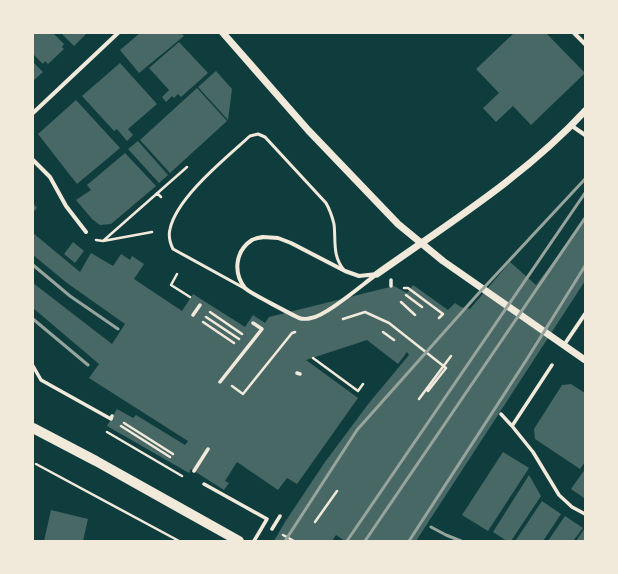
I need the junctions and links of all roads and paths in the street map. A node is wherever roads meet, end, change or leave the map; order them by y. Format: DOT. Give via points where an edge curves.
graph roads {
  1 [pos="118,33"];
  2 [pos="223,33"];
  3 [pos="574,33"];
  4 [pos="585,44"];
  5 [pos="585,111"];
  6 [pos="33,113"];
  7 [pos="572,126"];
  8 [pos="585,134"];
  9 [pos="33,160"];
  10 [pos="186,167"];
  11 [pos="157,193"];
  12 [pos="161,197"];
  13 [pos="86,232"];
  14 [pos="152,232"];
  15 [pos="104,241"];
  16 [pos="420,243"];
  17 [pos="345,271"];
  18 [pos="177,274"];
  19 [pos="377,274"];
  20 [pos="391,280"];
  21 [pos="391,286"];
  22 [pos="408,288"];
  23 [pos="246,289"];
  24 [pos="406,295"];
  25 [pos="190,297"];
  26 [pos="401,302"];
  27 [pos="200,305"];
  28 [pos="422,308"];
  29 [pos="196,310"];
  30 [pos="585,314"];
  31 [pos="193,315"];
  32 [pos="415,315"];
  33 [pos="438,318"];
  34 [pos="336,320"];
  35 [pos="253,323"];
  36 [pos="299,331"];
  37 [pos="383,332"];
  38 [pos="394,340"];
  39 [pos="252,341"];
  40 [pos="564,345"];
  41 [pos="248,346"];
  42 [pos="245,350"];
  43 [pos="450,356"];
  44 [pos="313,358"];
  45 [pos="585,360"];
  46 [pos="552,365"];
  47 [pos="33,366"];
  48 [pos="220,382"];
  49 [pos="363,384"];
  50 [pos="428,391"];
  51 [pos="243,394"];
  52 [pos="419,399"];
  53 [pos="501,414"];
  54 [pos="111,418"];
  55 [pos="512,426"];
  56 [pos="33,428"];
  57 [pos="104,431"];
  58 [pos="208,449"];
  59 [pos="173,454"];
  60 [pos="170,457"];
  61 [pos="36,464"];
  62 [pos="194,471"];
  63 [pos="188,480"];
  64 [pos="204,484"];
  65 [pos="337,491"];
  66 [pos="585,514"];
  67 [pos="280,516"];
  68 [pos="315,522"];
  69 [pos="272,529"];
  70 [pos="179,541"];
  71 [pos="239,541"];
  72 [pos="254,541"];
  73 [pos="294,541"];
  1 -- 6 [label="street"];
  2 -- 16 [label="street" via="365,191"];
  3 -- 4 [label="street"];
  5 -- 7 [label="street"];
  7 -- 8 [label="street"];
  7 -- 16 [label="street" via="500,187"];
  9 -- 13 [label="street" via="50,177 66,206"];
  10 -- 11 [label="path"];
  11 -- 12 [label="path"];
  11 -- 15 [label="path"];
  13 -- 15 [label="path" via="97,241"];
  14 -- 15 [label="path"];
  16 -- 19 [label="street"];
  16 -- 40 [label="street"];
  17 -- 19 [label="street" via="360,276"];
  17 -- 23 [label="street" via="291,243 278,238 263,237 253,240 238,255 239,277"];
  17 -- 23 [label="lane" via="336,255 334,224 326,203 265,137 258,134 250,136 205,177 180,208 169,230 169,241 173,249"];
  18 -- 25 [label="path" via="171,285"];
  19 -- 23 [label="street" via="322,314 311,318 300,318"];
  20 -- 21 [label="street"];
  22 -- 33 [label="path" via="443,314"];
  24 -- 28 [label="path"];
  26 -- 32 [label="path"];
  27 -- 29 [label="street"];
  27 -- 39 [label="path"];
  29 -- 31 [label="street"];
  29 -- 41 [label="path"];
  30 -- 40 [label="street"];
  31 -- 42 [label="path"];
  34 -- 50 [label="path" via="365,312 400,332 446,368"];
  35 -- 39 [label="street" via="262,329"];
  36 -- 51 [label="path" via="292,333"];
  37 -- 38 [label="path"];
  39 -- 41 [label="street"];
  40 -- 45 [label="street"];
  41 -- 42 [label="street"];
  42 -- 48 [label="street"];
  43 -- 52 [label="path"];
  44 -- 49 [label="path" via="358,391"];
  46 -- 55 [label="street"];
  47 -- 54 [label="street" via="41,380"];
  53 -- 55 [label="street"];
  54 -- 59 [label="path"];
  54 -- 60 [label="path"];
  55 -- 66 [label="street" via="533,452 559,495"];
  56 -- 71 [label="main road"];
  57 -- 63 [label="path"];
  58 -- 62 [label="street"];
  61 -- 70 [label="path"];
  64 -- 72 [label="street" via="267,518"];
  65 -- 68 [label="path"];
  67 -- 69 [label="street"];
  69 -- 73 [label="path"];
}
